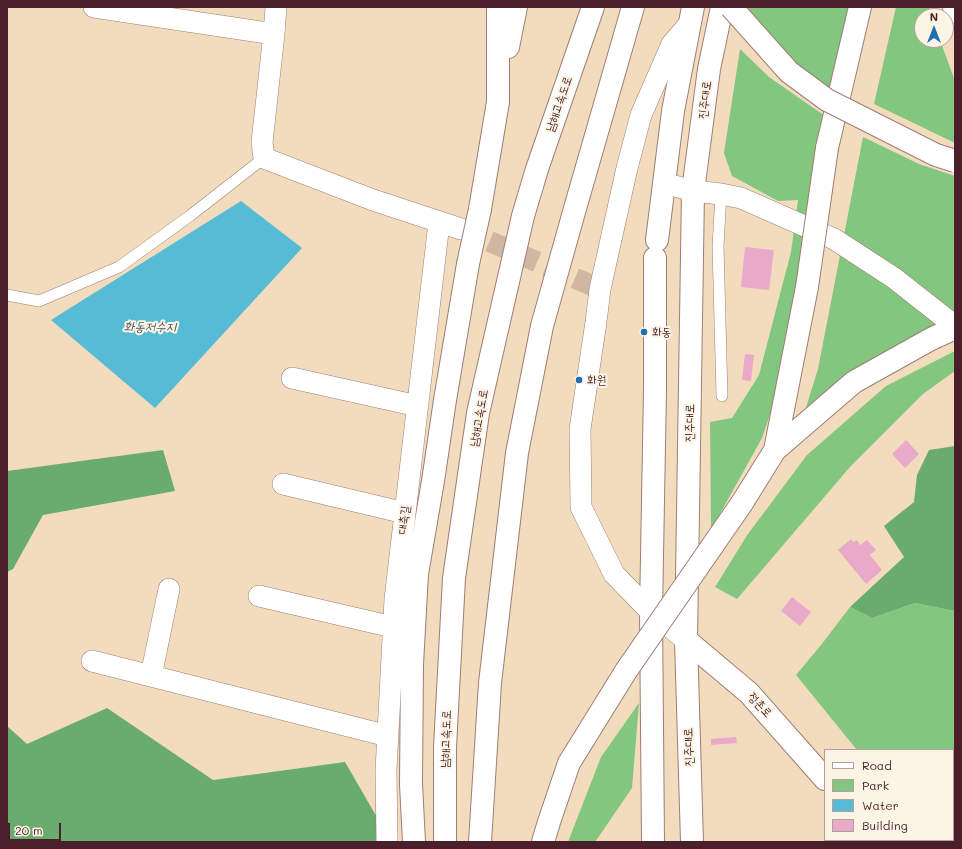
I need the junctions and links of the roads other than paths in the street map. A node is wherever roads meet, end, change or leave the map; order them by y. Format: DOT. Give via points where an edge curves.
graph roads {
  1 [pos="94,7"];
  2 [pos="276,7"];
  3 [pos="498,7"];
  4 [pos="516,7"];
  5 [pos="592,7"];
  6 [pos="633,7"];
  7 [pos="722,7"];
  8 [pos="730,7"];
  9 [pos="860,7"];
  10 [pos="954,7"];
  11 [pos="955,12"];
  12 [pos="692,15"];
  13 [pos="274,34"];
  14 [pos="498,102"];
  15 [pos="264,158"];
  16 [pos="955,161"];
  17 [pos="664,183"];
  18 [pos="693,190"];
  19 [pos="721,194"];
  20 [pos="439,223"];
  21 [pos="461,229"];
  22 [pos="7,295"];
  23 [pos="955,327"];
  24 [pos="292,378"];
  25 [pos="722,396"];
  26 [pos="418,406"];
  27 [pos="775,450"];
  28 [pos="283,484"];
  29 [pos="405,513"];
  30 [pos="169,589"];
  31 [pos="259,596"];
  32 [pos="651,612"];
  33 [pos="393,626"];
  34 [pos="686,640"];
  35 [pos="92,661"];
  36 [pos="151,676"];
  37 [pos="388,736"];
  38 [pos="824,778"];
  39 [pos="387,842"];
  40 [pos="414,842"];
  41 [pos="445,842"];
  42 [pos="480,842"];
  43 [pos="543,842"];
  44 [pos="653,842"];
  45 [pos="692,842"];
  1 -- 13 [label="street"];
  2 -- 13 [label="street"];
  3 -- 14 [label="main road"];
  4 -- 14 [label="main road"];
  5 -- 41 [label="main road, 남해고속도로" via="523,216 478,414 454,578 445,747"];
  6 -- 42 [label="main road" via="542,326 517,454 490,683"];
  7 -- 18 [label="main road, 진주대로" via="709,69"];
  8 -- 16 [label="main road, bridge" via="789,72 827,100 936,155"];
  9 -- 27 [label="main road, bridge" via="827,148 807,286"];
  10 -- 11 [label="main road"];
  12 -- 17 [label="main road" via="673,111"];
  12 -- 32 [label="street" via="672,44 641,115 600,289 580,429 581,507 614,574"];
  13 -- 15 [label="street" via="262,142"];
  14 -- 40 [label="main road, bridge" via="468,264 417,574 412,664 411,784"];
  15 -- 20 [label="street"];
  15 -- 22 [label="lane" via="119,267 39,301"];
  17 -- 18 [label="street"];
  17 -- 32 [label="main road" via="656,249"];
  18 -- 19 [label="street"];
  18 -- 34 [label="main road, 진주대로"];
  19 -- 23 [label="street" via="741,198 834,239 894,278"];
  19 -- 25 [label="lane" via="718,246"];
  20 -- 21 [label="street"];
  20 -- 26 [label="street, 대축길"];
  23 -- 27 [label="main road" via="854,382"];
  24 -- 26 [label="street"];
  26 -- 29 [label="street, 대축길"];
  27 -- 43 [label="main road, bridge" via="742,503 626,671 569,763"];
  28 -- 29 [label="street"];
  29 -- 33 [label="street, 대축길"];
  30 -- 36 [label="street"];
  31 -- 33 [label="street"];
  32 -- 34 [label="street"];
  32 -- 44 [label="main road"];
  33 -- 37 [label="street, 대축길"];
  34 -- 38 [label="main road, 정촌로" via="749,693"];
  34 -- 45 [label="main road, 진주대로"];
  35 -- 36 [label="street"];
  36 -- 37 [label="street"];
  37 -- 39 [label="street, 대축길"];
}
